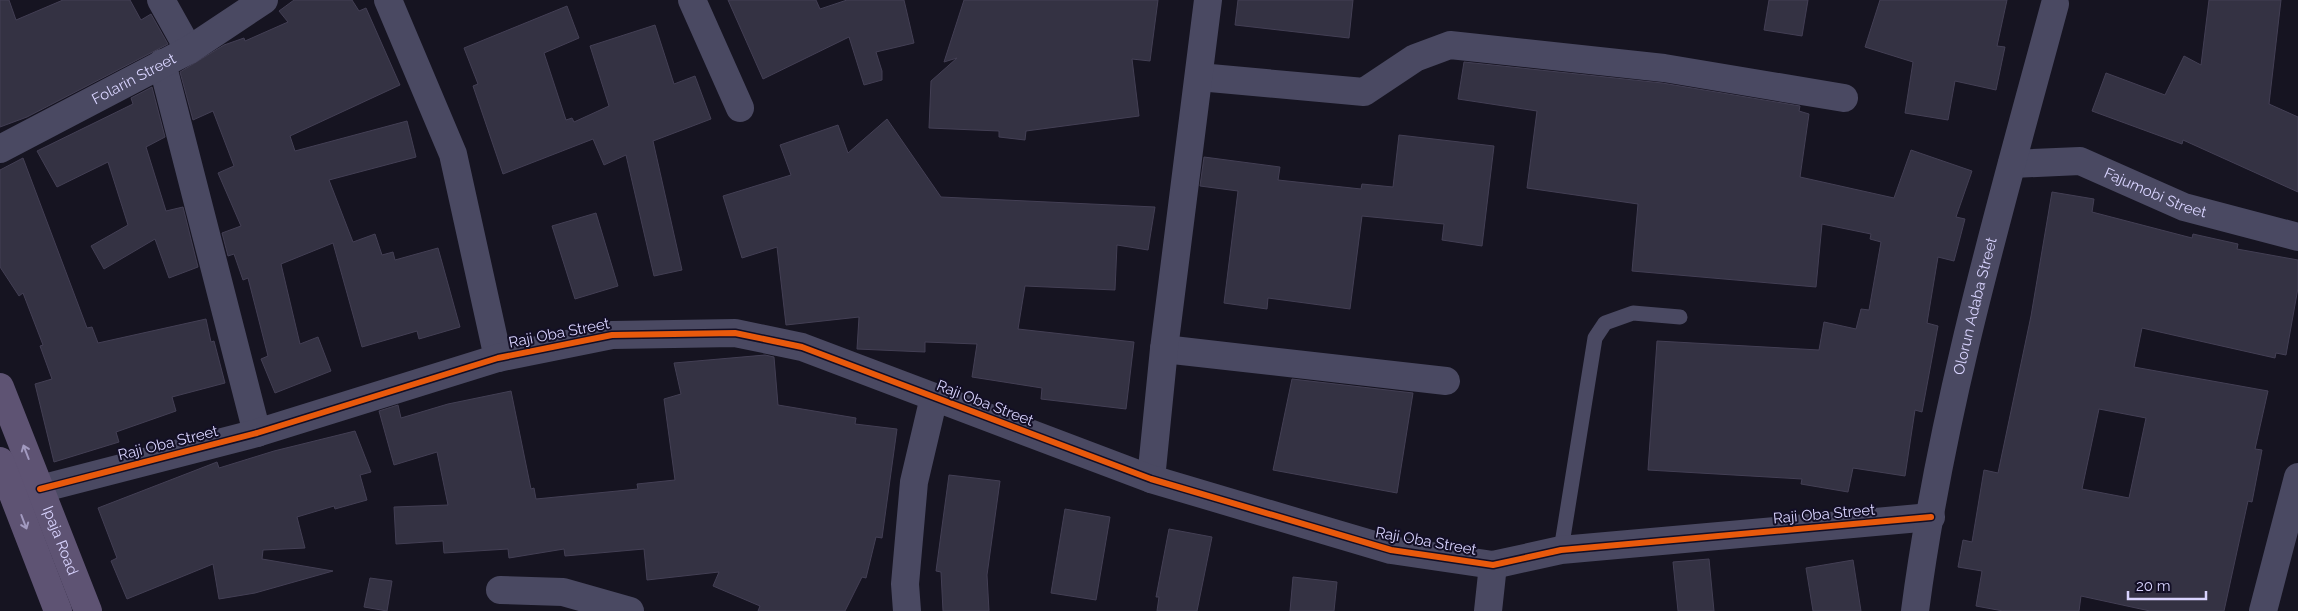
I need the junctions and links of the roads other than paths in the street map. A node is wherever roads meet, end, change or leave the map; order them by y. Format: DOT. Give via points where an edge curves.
graph roads {
  1 [pos="161,0"];
  2 [pos="264,0"];
  3 [pos="388,0"];
  4 [pos="692,0"];
  5 [pos="1208,0"];
  6 [pos="2055,4"];
  7 [pos="189,50"];
  8 [pos="162,63"];
  9 [pos="1199,77"];
  10 [pos="1844,98"];
  11 [pos="740,108"];
  12 [pos="0,149"];
  13 [pos="2012,164"];
  14 [pos="2298,237"];
  15 [pos="1680,317"];
  16 [pos="1164,349"];
  17 [pos="498,358"];
  18 [pos="1446,381"];
  19 [pos="0,388"];
  20 [pos="934,397"];
  21 [pos="257,433"];
  22 [pos="0,461"];
  23 [pos="2298,477"];
  24 [pos="1151,479"];
  25 [pos="40,489"];
  26 [pos="1931,517"];
  27 [pos="1561,550"];
  28 [pos="1493,566"];
  29 [pos="500,590"];
  30 [pos="58,611"];
  31 [pos="88,611"];
  32 [pos="630,611"];
  33 [pos="907,611"];
  34 [pos="1488,611"];
  35 [pos="1915,611"];
  36 [pos="2263,611"];
  1 -- 7 [label="street"];
  2 -- 7 [label="street, Folarin Street"];
  3 -- 17 [label="street" via="453,154"];
  4 -- 11 [label="street"];
  5 -- 9 [label="street"];
  6 -- 13 [label="street, Olorun Adaba Street"];
  7 -- 8 [label="street, Folarin Street"];
  8 -- 12 [label="street, Folarin Street"];
  8 -- 21 [label="street"];
  9 -- 10 [label="street" via="1364,92 1415,58 1450,45 1664,68"];
  9 -- 16 [label="street"];
  13 -- 14 [label="street, Fajumobi Street" via="2080,161 2184,207"];
  13 -- 26 [label="street, Olorun Adaba Street" via="1968,329"];
  15 -- 27 [label="lane" via="1633,313 1605,323 1596,338"];
  16 -- 18 [label="street"];
  16 -- 24 [label="street"];
  17 -- 20 [label="street, Raji Oba Street" via="612,335 735,333 802,347"];
  17 -- 21 [label="street, Raji Oba Street"];
  25 -- 19 [label="main road, Ipaja Road, one-way"];
  20 -- 24 [label="street, Raji Oba Street"];
  20 -- 33 [label="street" via="914,482 905,584"];
  21 -- 25 [label="street, Raji Oba Street"];
  22 -- 30 [label="main road, Ipaja Road, one-way"];
  23 -- 36 [label="street"];
  24 -- 28 [label="street, Raji Oba Street" via="1391,550"];
  25 -- 31 [label="main road, Ipaja Road"];
  26 -- 27 [label="street, Raji Oba Street"];
  26 -- 35 [label="street, Olorun Adaba Street"];
  27 -- 28 [label="street, Raji Oba Street"];
  28 -- 34 [label="street"];
  29 -- 32 [label="street" via="563,592"];
}
